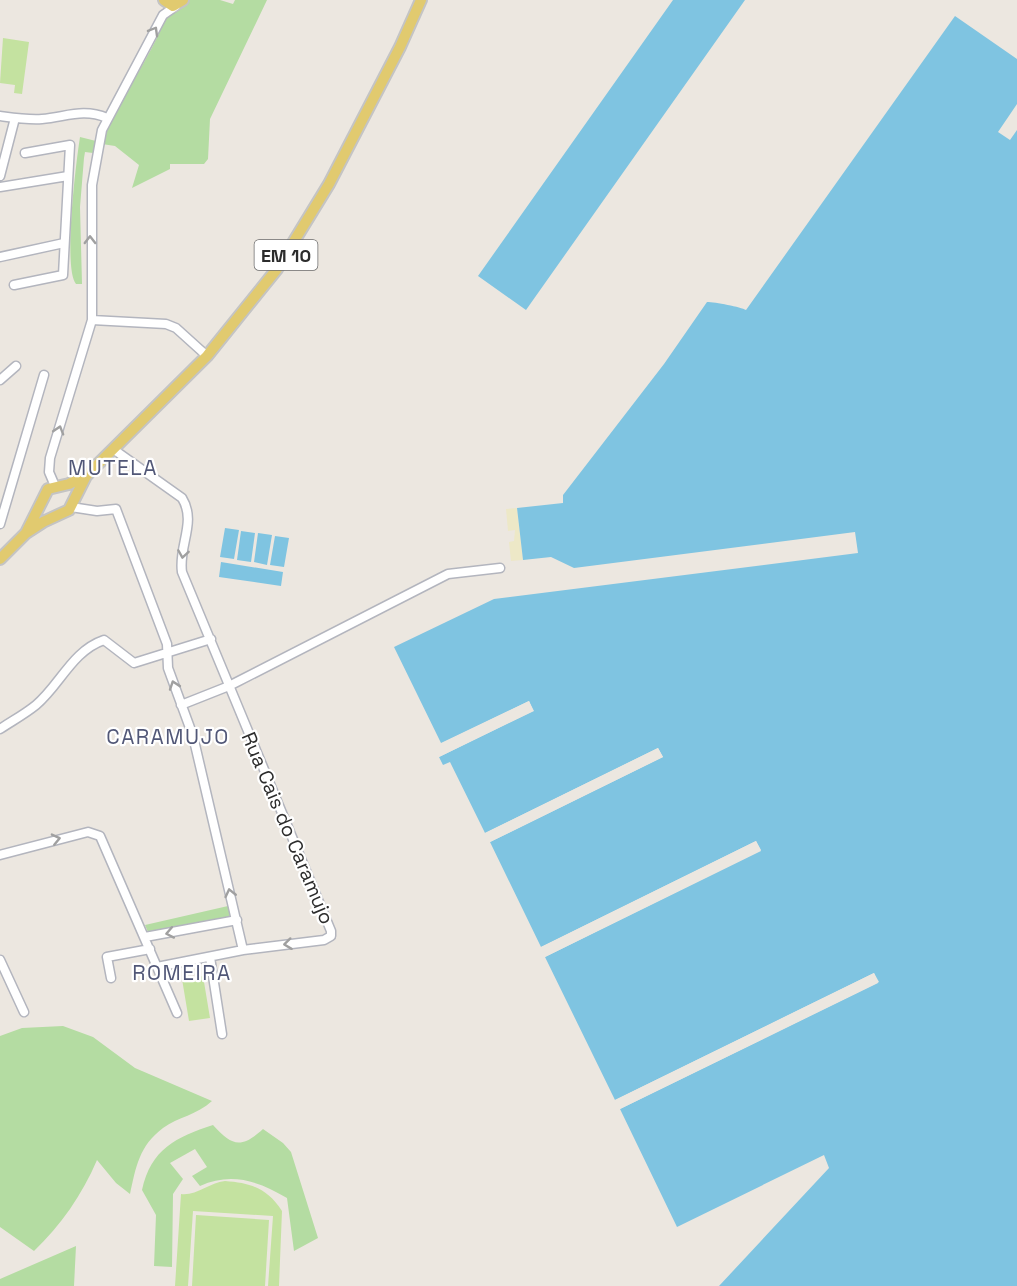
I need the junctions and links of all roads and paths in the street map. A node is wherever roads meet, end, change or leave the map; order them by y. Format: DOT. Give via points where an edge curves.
graph roads {
  1 [pos="164,0"];
  2 [pos="421,0"];
  3 [pos="428,0"];
  4 [pos="179,3"];
  5 [pos="411,26"];
  6 [pos="0,116"];
  7 [pos="15,118"];
  8 [pos="107,118"];
  9 [pos="25,153"];
  10 [pos="0,176"];
  11 [pos="68,176"];
  12 [pos="0,187"];
  13 [pos="64,243"];
  14 [pos="0,257"];
  15 [pos="14,285"];
  16 [pos="92,320"];
  17 [pos="207,356"];
  18 [pos="16,366"];
  19 [pos="44,375"];
  20 [pos="0,380"];
  21 [pos="112,449"];
  22 [pos="88,474"];
  23 [pos="57,485"];
  24 [pos="43,496"];
  25 [pos="71,506"];
  26 [pos="58,515"];
  27 [pos="0,524"];
  28 [pos="26,533"];
  29 [pos="1,556"];
  30 [pos="500,568"];
  31 [pos="211,639"];
  32 [pos="168,652"];
  33 [pos="229,687"];
  34 [pos="181,705"];
  35 [pos="0,729"];
  36 [pos="0,855"];
  37 [pos="237,920"];
  38 [pos="145,937"];
  39 [pos="150,949"];
  40 [pos="243,950"];
  41 [pos="210,957"];
  42 [pos="1,964"];
  43 [pos="158,967"];
  44 [pos="111,978"];
  45 [pos="24,1012"];
  46 [pos="177,1012"];
  47 [pos="222,1034"];
  1 -- 4 [label="main road" via="170,6"];
  2 -- 5 [label="main road, EM 10"];
  3 -- 5 [label="main road, EM 10"];
  8 -- 4 [label="street, one-way" via="163,15"];
  5 -- 17 [label="main road, EM 10" via="304,227 244,313"];
  6 -- 7 [label="street"];
  7 -- 8 [label="street" via="93,112"];
  7 -- 10 [label="street"];
  16 -- 8 [label="street, one-way" via="92,185 97,148"];
  9 -- 11 [label="street" via="70,145"];
  11 -- 12 [label="street"];
  11 -- 13 [label="street"];
  13 -- 14 [label="street"];
  13 -- 15 [label="street" via="63,275"];
  16 -- 17 [label="street" via="166,324"];
  23 -- 16 [label="street, one-way" via="49,472 50,458"];
  17 -- 21 [label="main road, EM 10"];
  18 -- 20 [label="street"];
  19 -- 27 [label="street"];
  21 -- 22 [label="main road, EM 10"];
  21 -- 31 [label="street, Rua Cais do Caramujo, one-way" via="182,498 188,507 182,572"];
  22 -- 23 [label="main road, EM 10" via="69,484"];
  22 -- 25 [label="main road, EM 10"];
  23 -- 24 [label="main road, EM 10"];
  23 -- 25 [label="main road" via="69,491"];
  24 -- 26 [label="main road" via="45,508"];
  24 -- 28 [label="main road, EM 10"];
  25 -- 26 [label="main road, EM 10"];
  25 -- 32 [label="street" via="97,511 116,509"];
  26 -- 28 [label="main road, EM 10"];
  28 -- 29 [label="main road, EM 10"];
  30 -- 33 [label="street" via="448,574"];
  31 -- 32 [label="street"];
  31 -- 33 [label="street, Rua Cais do Caramujo"];
  34 -- 32 [label="street, one-way" via="168,668"];
  32 -- 35 [label="street" via="135,663 104,640 99,642 75,659 37,704"];
  33 -- 34 [label="street"];
  33 -- 40 [label="street, Rua Cais do Caramujo, one-way" via="331,928 331,936 324,940"];
  37 -- 34 [label="street, one-way" via="193,736"];
  36 -- 38 [label="street, one-way" via="96,832"];
  37 -- 38 [label="street, one-way"];
  37 -- 40 [label="street"];
  38 -- 39 [label="street"];
  39 -- 43 [label="street"];
  39 -- 44 [label="street" via="107,957"];
  40 -- 41 [label="street"];
  41 -- 43 [label="street"];
  41 -- 47 [label="street"];
  42 -- 45 [label="street"];
  43 -- 46 [label="street"];
}
